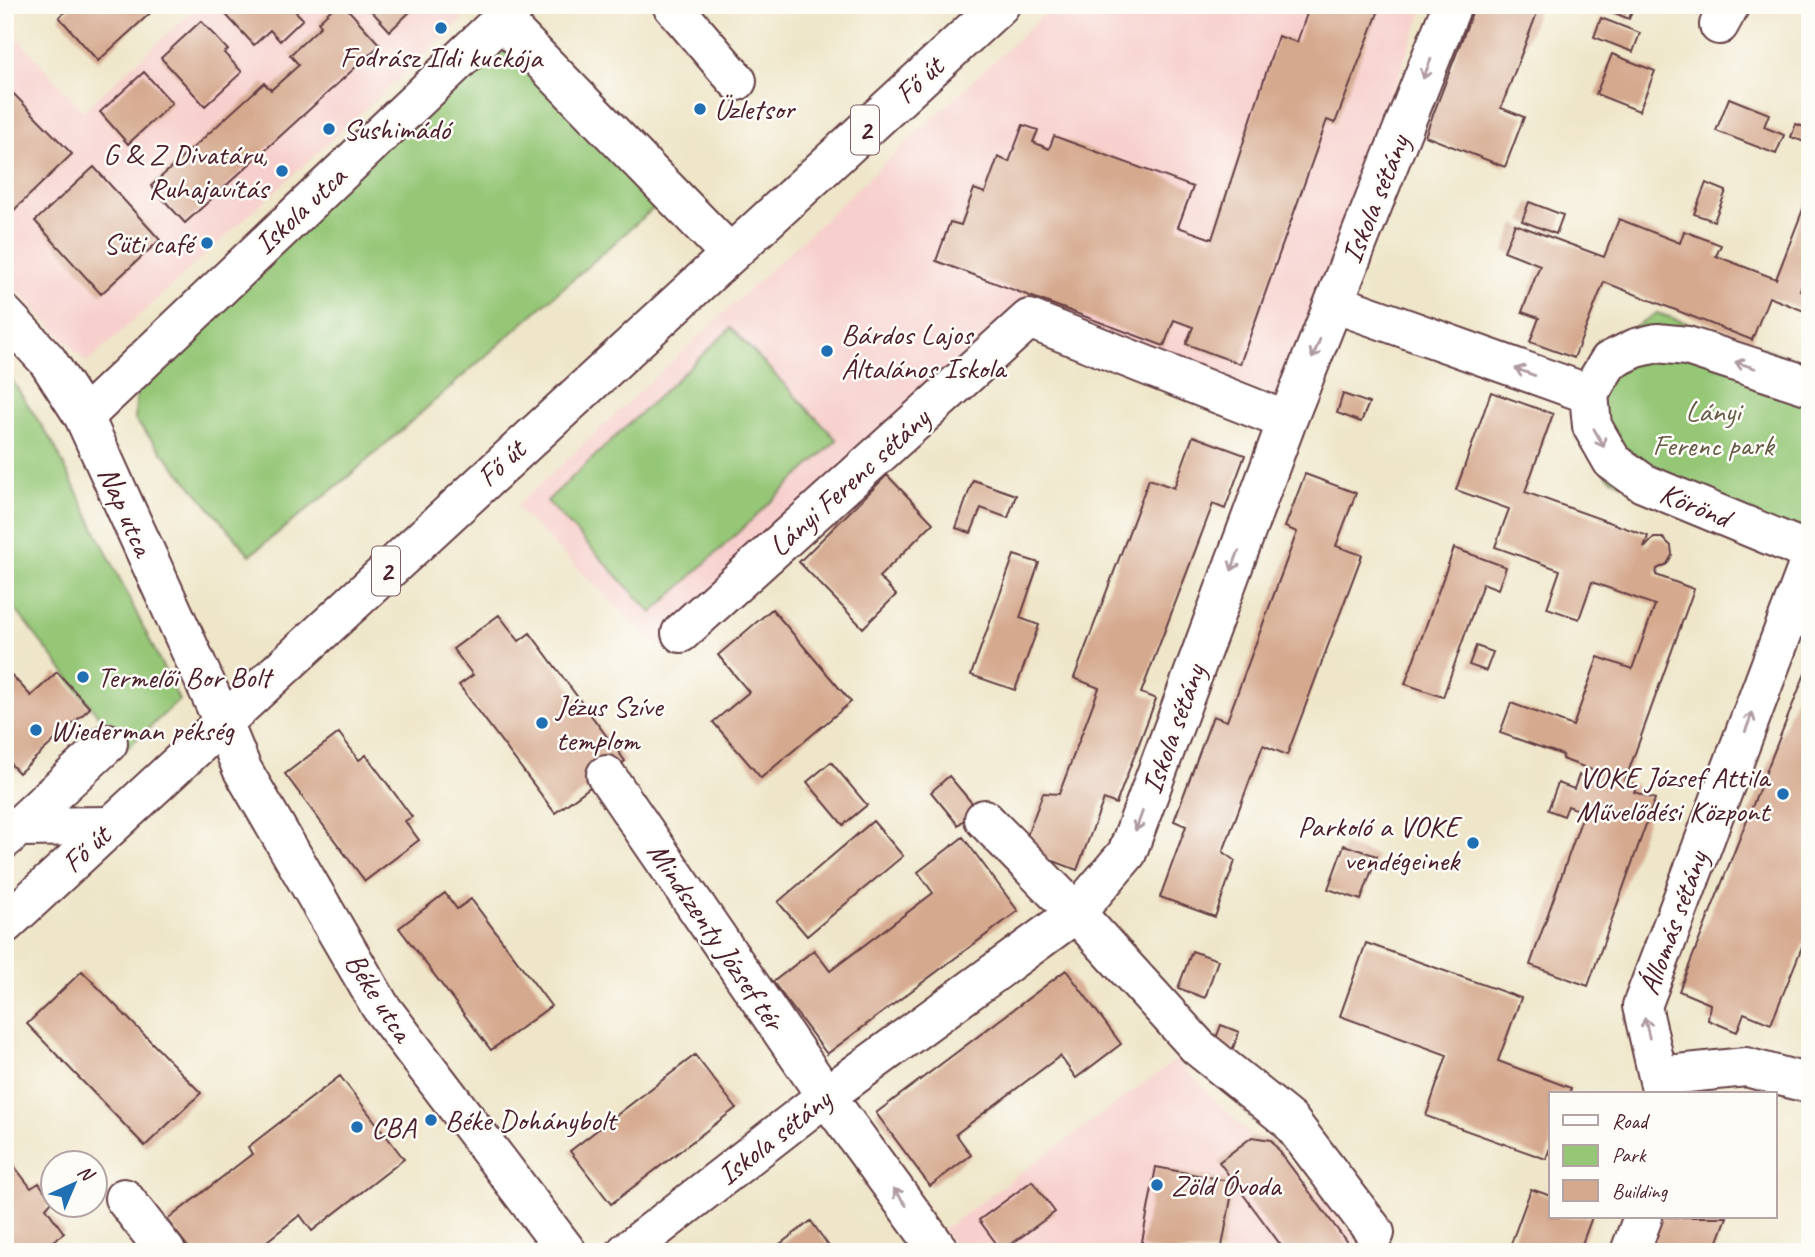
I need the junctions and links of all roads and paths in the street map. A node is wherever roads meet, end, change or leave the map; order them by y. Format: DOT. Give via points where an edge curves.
graph roads {
  1 [pos="672,5"];
  2 [pos="1000,5"];
  3 [pos="1452,5"];
  4 [pos="509,13"];
  5 [pos="737,81"];
  6 [pos="730,254"];
  7 [pos="1334,303"];
  8 [pos="5,315"];
  9 [pos="1810,386"];
  10 [pos="1589,394"];
  11 [pos="84,417"];
  12 [pos="1287,421"];
  13 [pos="1810,552"];
  14 [pos="1810,560"];
  15 [pos="681,633"];
  16 [pos="223,722"];
  17 [pos="108,743"];
  18 [pos="606,775"];
  19 [pos="984,819"];
  20 [pos="111,826"];
  21 [pos="12,833"];
  22 [pos="1076,913"];
  23 [pos="5,924"];
  24 [pos="1810,1084"];
  25 [pos="1660,1085"];
  26 [pos="826,1096"];
  27 [pos="124,1198"];
  28 [pos="1643,1218"];
  29 [pos="1375,1233"];
  30 [pos="166,1252"];
  31 [pos="567,1252"];
  32 [pos="626,1252"];
  33 [pos="940,1252"];
  34 [pos="1630,1252"];
  1 -- 5 [label="street"];
  2 -- 6 [label="street, Fő út / 2"];
  3 -- 7 [label="street, Iskola sétány, one-way"];
  4 -- 6 [label="street"];
  4 -- 11 [label="street, Iskola utca"];
  6 -- 16 [label="street, Fő út / 2"];
  10 -- 7 [label="street, one-way"];
  7 -- 12 [label="street, Iskola sétány, one-way"];
  8 -- 11 [label="street, Nap utca" via="47,360"];
  9 -- 10 [label="street, one-way" via="1687,346 1657,343 1609,361"];
  10 -- 13 [label="street, Körönd, one-way" via="1592,426 1612,461 1643,483"];
  11 -- 16 [label="street, Nap utca"];
  12 -- 15 [label="street, Lányi Ferenc sétány" via="1028,319"];
  12 -- 22 [label="street, Iskola sétány, one-way" via="1127,853"];
  25 -- 14 [label="street, Állomás sétány, one-way" via="1642,1006"];
  16 -- 20 [label="street, Fő út / 2"];
  16 -- 31 [label="street, Béke utca" via="242,769 380,1006"];
  17 -- 21 [label="street"];
  18 -- 26 [label="street, Mindszenty József tér"];
  19 -- 22 [label="street"];
  20 -- 21 [label="street"];
  20 -- 23 [label="street, Fő út / 2"];
  22 -- 26 [label="street, Iskola sétány"];
  22 -- 29 [label="street" via="1198,1047 1290,1121"];
  24 -- 25 [label="street" via="1746,1067"];
  26 -- 32 [label="street, Iskola sétány"];
  33 -- 26 [label="street, Mindszenty József tér, one-way"];
  27 -- 30 [label="street"];
  28 -- 34 [label="street"];
}
